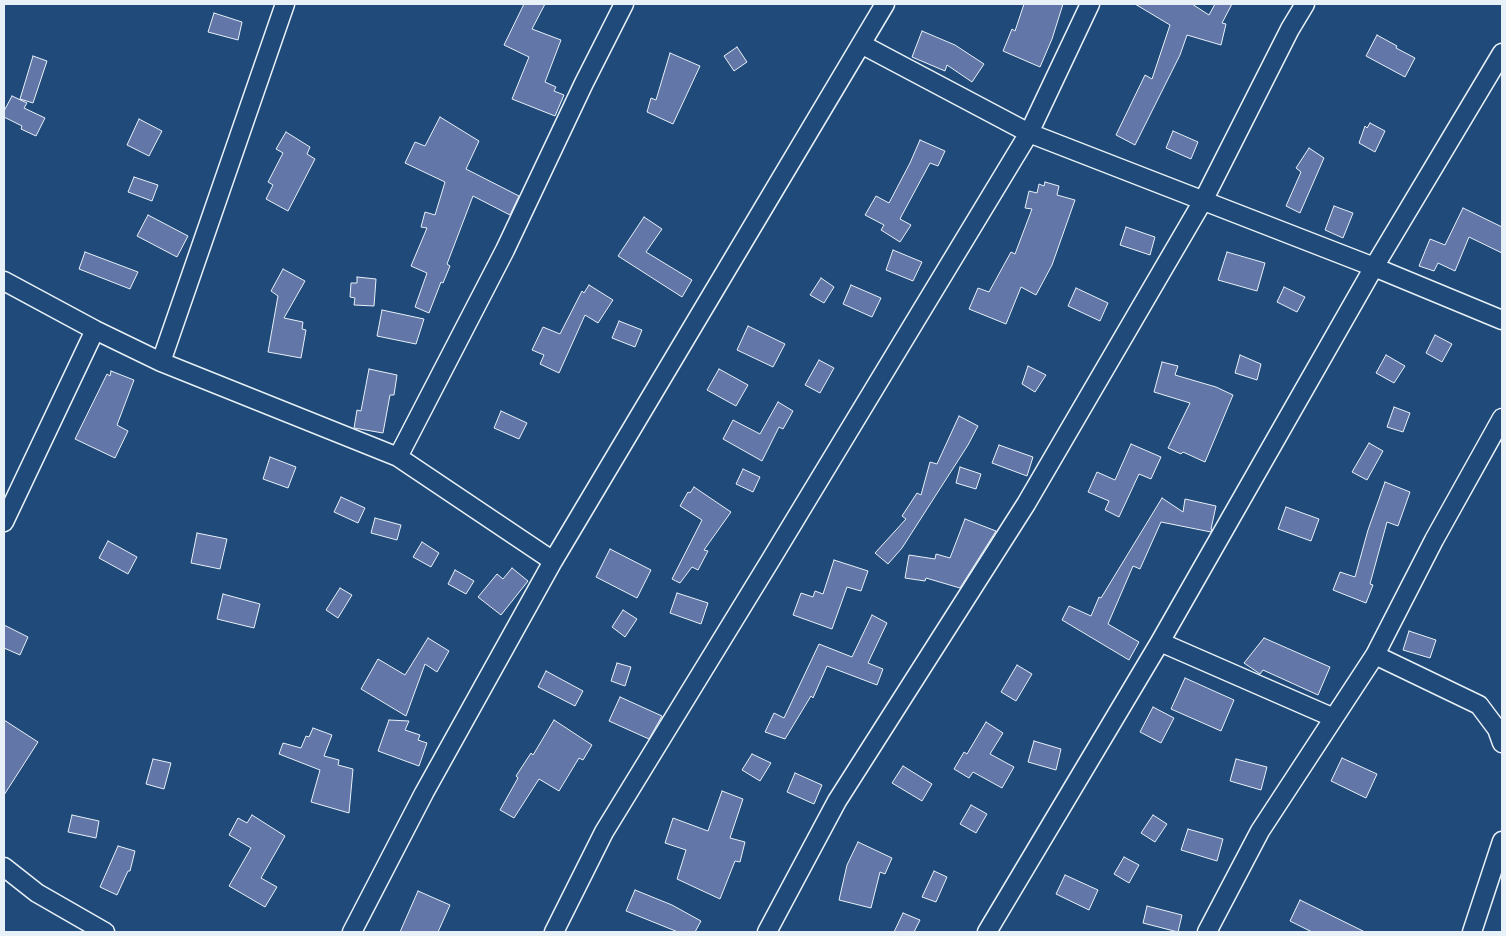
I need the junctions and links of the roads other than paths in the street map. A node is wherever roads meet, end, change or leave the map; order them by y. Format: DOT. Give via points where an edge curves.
graph roads {
  1 [pos="285,4"];
  2 [pos="624,4"];
  3 [pos="885,4"];
  4 [pos="1090,4"];
  5 [pos="1305,4"];
  6 [pos="861,44"];
  7 [pos="1502,53"];
  8 [pos="1029,133"];
  9 [pos="1204,199"];
  10 [pos="1374,266"];
  11 [pos="4,281"];
  12 [pos="1502,320"];
  13 [pos="95,330"];
  14 [pos="161,362"];
  15 [pos="1502,418"];
  16 [pos="398,457"];
  17 [pos="4,522"];
  18 [pos="553,561"];
  19 [pos="1160,642"];
  20 [pos="1375,655"];
  21 [pos="1334,718"];
  22 [pos="1502,743"];
  23 [pos="1502,841"];
  24 [pos="4,867"];
  25 [pos="104,932"];
  26 [pos="352,932"];
  27 [pos="554,932"];
  28 [pos="767,932"];
  29 [pos="987,932"];
  30 [pos="1207,932"];
  31 [pos="1472,932"];
  1 -- 14 [label="street"];
  2 -- 16 [label="street" via="505,250"];
  3 -- 6 [label="street"];
  4 -- 8 [label="street"];
  5 -- 9 [label="street"];
  6 -- 8 [label="street"];
  6 -- 18 [label="street"];
  7 -- 10 [label="street"];
  8 -- 9 [label="street"];
  8 -- 27 [label="street" via="604,832"];
  9 -- 10 [label="street"];
  9 -- 28 [label="street" via="1026,504 838,801"];
  10 -- 12 [label="street"];
  10 -- 19 [label="street"];
  11 -- 13 [label="street"];
  13 -- 14 [label="street"];
  13 -- 17 [label="street"];
  14 -- 16 [label="street"];
  15 -- 20 [label="street"];
  16 -- 18 [label="street"];
  18 -- 26 [label="street" via="424,793"];
  19 -- 21 [label="street"];
  19 -- 29 [label="street"];
  20 -- 21 [label="street"];
  20 -- 22 [label="street" via="1478,706 1497,729"];
  21 -- 30 [label="street" via="1260,831"];
  23 -- 31 [label="street"];
  24 -- 25 [label="street" via="37,893"];
}
